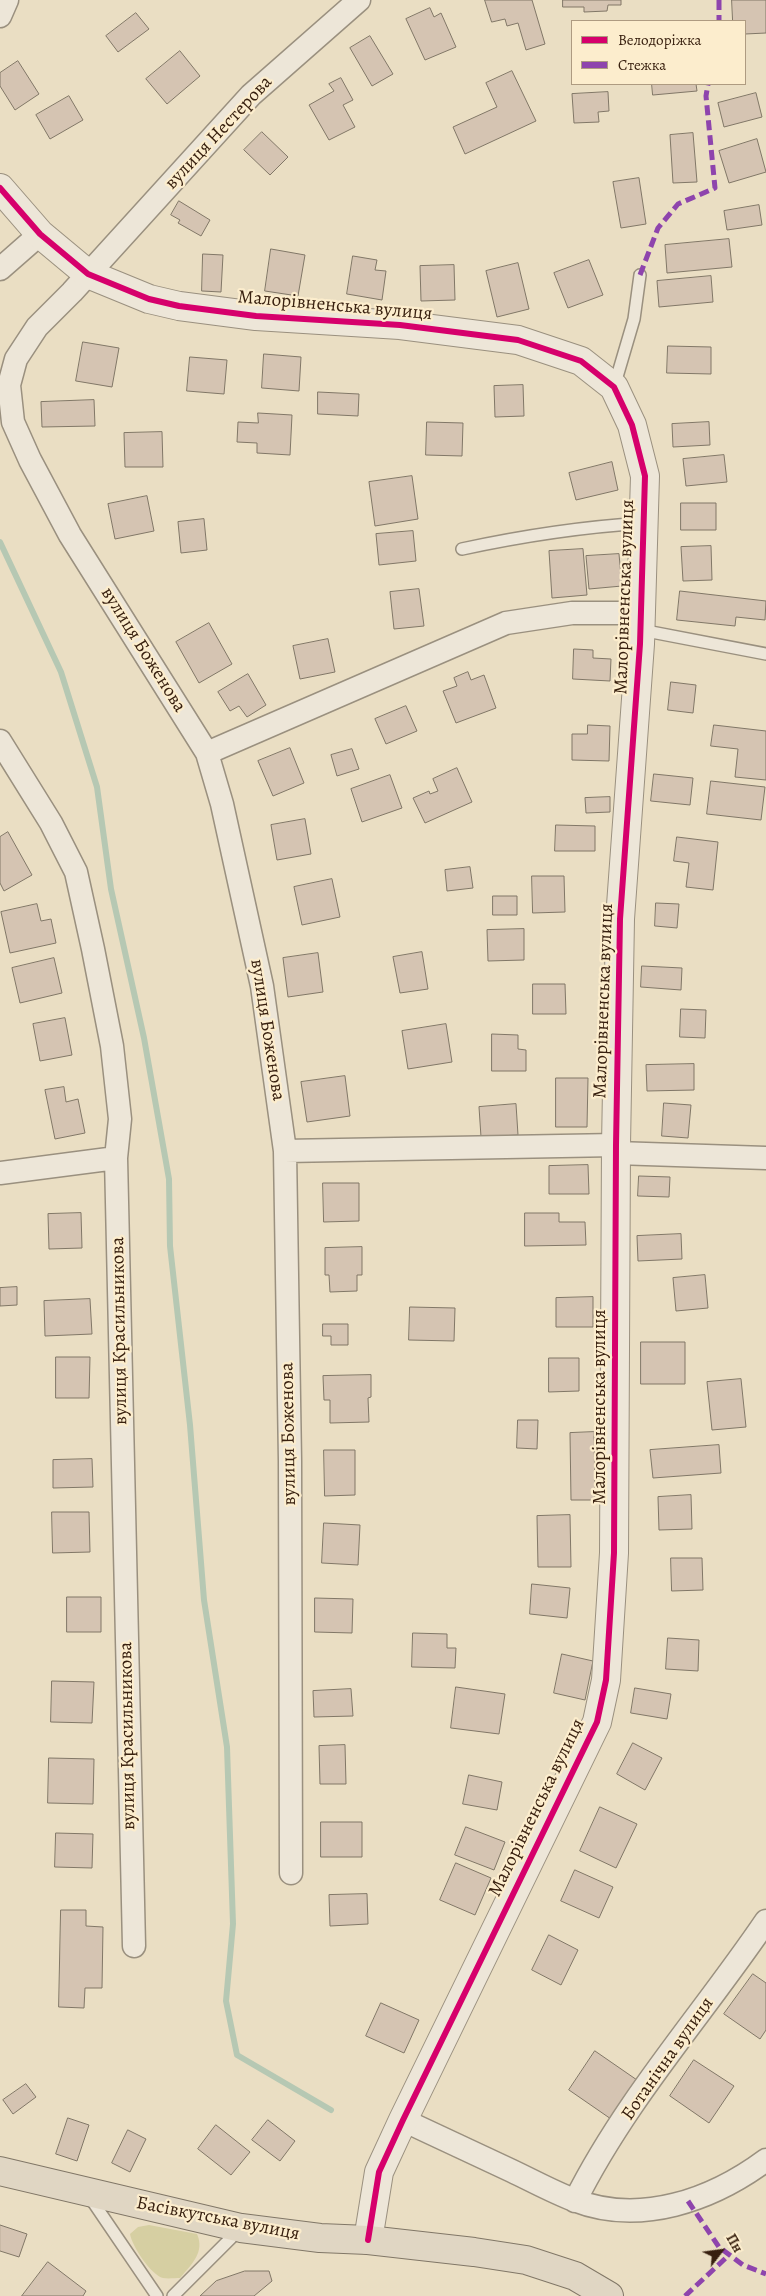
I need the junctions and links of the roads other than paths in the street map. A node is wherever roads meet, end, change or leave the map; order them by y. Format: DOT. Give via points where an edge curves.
graph roads {
  1 [pos="7,0"];
  2 [pos="359,0"];
  3 [pos="0,16"];
  4 [pos="0,188"];
  5 [pos="40,234"];
  6 [pos="0,269"];
  7 [pos="88,274"];
  8 [pos="640,275"];
  9 [pos="614,387"];
  10 [pos="644,523"];
  11 [pos="462,549"];
  12 [pos="641,622"];
  13 [pos="766,654"];
  14 [pos="0,741"];
  15 [pos="207,753"];
  16 [pos="616,1149"];
  17 [pos="285,1151"];
  18 [pos="116,1158"];
  19 [pos="766,1158"];
  20 [pos="0,1174"];
  21 [pos="291,1873"];
  22 [pos="766,1921"];
  23 [pos="134,1946"];
  24 [pos="403,2120"];
  25 [pos="766,2160"];
  26 [pos="0,2171"];
  27 [pos="86,2193"];
  28 [pos="575,2201"];
  29 [pos="241,2228"];
  30 [pos="368,2240"];
  31 [pos="157,2296"];
  32 [pos="173,2296"];
  33 [pos="609,2296"];
  1 -- 3 [label="street"];
  2 -- 7 [label="street, вулиця Нестерова" via="251,95"];
  4 -- 5 [label="street, Малорівненська вулиця"];
  5 -- 6 [label="street"];
  5 -- 7 [label="street, Малорівненська вулиця"];
  7 -- 9 [label="street, Малорівненська вулиця" via="179,306 256,316 400,325 518,340 581,361"];
  7 -- 15 [label="street, вулиця Боженова" via="37,327 16,359 9,385 13,422 70,535"];
  8 -- 9 [label="lane" via="634,319"];
  9 -- 10 [label="street, Малорівненська вулиця" via="632,426 645,476"];
  10 -- 11 [label="lane" via="573,529"];
  10 -- 12 [label="street, Малорівненська вулиця"];
  12 -- 13 [label="lane"];
  12 -- 15 [label="street" via="572,613 506,623"];
  12 -- 16 [label="street, Малорівненська вулиця" via="620,919"];
  14 -- 18 [label="street, вулиця Красильникова" via="51,822 76,872 112,1046 120,1119"];
  15 -- 17 [label="street, вулиця Боженова" via="222,804 262,986"];
  16 -- 17 [label="street"];
  16 -- 19 [label="street"];
  16 -- 24 [label="street, Малорівненська вулиця" via="614,1553 606,1680 597,1722"];
  17 -- 21 [label="street, вулиця Боженова"];
  18 -- 20 [label="street"];
  18 -- 23 [label="street, вулиця Красильникова"];
  22 -- 28 [label="street, Ботанічна вулиця" via="659,2066 588,2175"];
  24 -- 28 [label="street"];
  24 -- 30 [label="street, Малорівненська вулиця" via="379,2172"];
  25 -- 28 [label="street" via="741,2179 680,2203 646,2210 613,2210"];
  26 -- 27 [label="main road, Басівкутська вулиця"];
  27 -- 29 [label="main road, Басівкутська вулиця"];
  27 -- 31 [label="lane"];
  29 -- 30 [label="main road, Басівкутська вулиця" via="320,2238"];
  29 -- 32 [label="lane"];
  30 -- 33 [label="main road, Басівкутська вулиця" via="526,2260 575,2276"];
}
